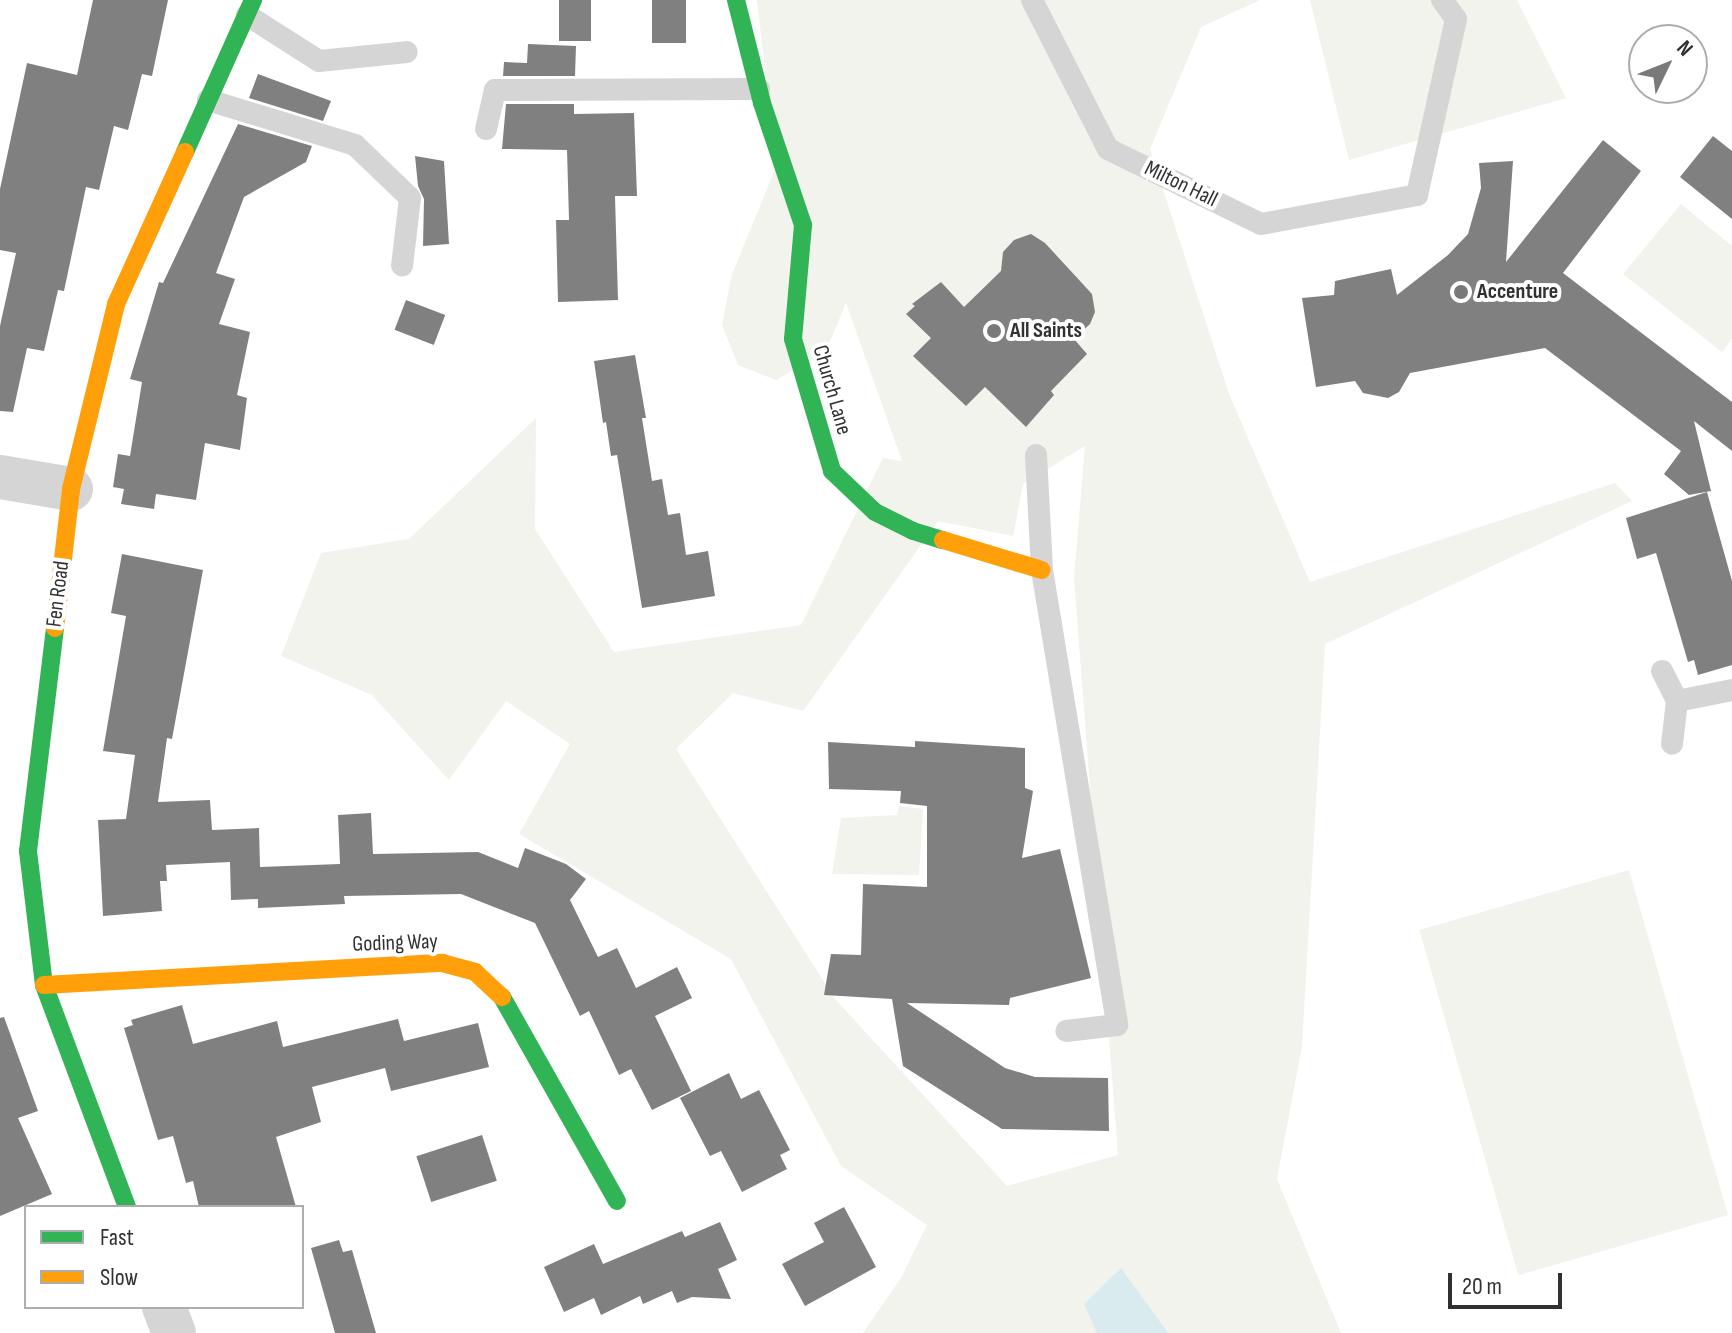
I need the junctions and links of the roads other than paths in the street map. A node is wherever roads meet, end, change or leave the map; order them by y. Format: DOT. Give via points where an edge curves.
graph roads {
  1 [pos="736,0"];
  2 [pos="1032,0"];
  3 [pos="1442,0"];
  4 [pos="250,7"];
  5 [pos="407,52"];
  6 [pos="759,89"];
  7 [pos="208,100"];
  8 [pos="486,129"];
  9 [pos="402,266"];
  10 [pos="1036,455"];
  11 [pos="0,477"];
  12 [pos="71,489"];
  13 [pos="1042,570"];
  14 [pos="1662,671"];
  15 [pos="1732,690"];
  16 [pos="1677,701"];
  17 [pos="1672,744"];
  18 [pos="44,985"];
  19 [pos="1066,1031"];
  20 [pos="617,1201"];
  21 [pos="126,1205"];
  22 [pos="165,1309"];
  23 [pos="174,1333"];
  1 -- 6 [label="street, Church Lane"];
  2 -- 3 [label="lane, Milton Hall" via="1108,149 1261,224 1417,195 1456,19"];
  4 -- 5 [label="lane" via="319,61"];
  4 -- 7 [label="street, Fen Road"];
  6 -- 8 [label="lane" via="495,90"];
  6 -- 13 [label="street, Church Lane" via="803,225 793,339 832,471 875,512 913,531"];
  7 -- 9 [label="lane" via="355,145 410,198"];
  7 -- 12 [label="street, Fen Road" via="116,304"];
  10 -- 13 [label="lane"];
  11 -- 12 [label="street"];
  12 -- 18 [label="street, Fen Road" via="28,851"];
  13 -- 19 [label="lane" via="1117,1025"];
  14 -- 16 [label="lane"];
  15 -- 16 [label="lane"];
  16 -- 17 [label="lane"];
  18 -- 20 [label="street, Goding Way" via="442,963 475,972 508,1002"];
  18 -- 21 [label="street, Fen Road"];
  22 -- 23 [label="street"];
}
